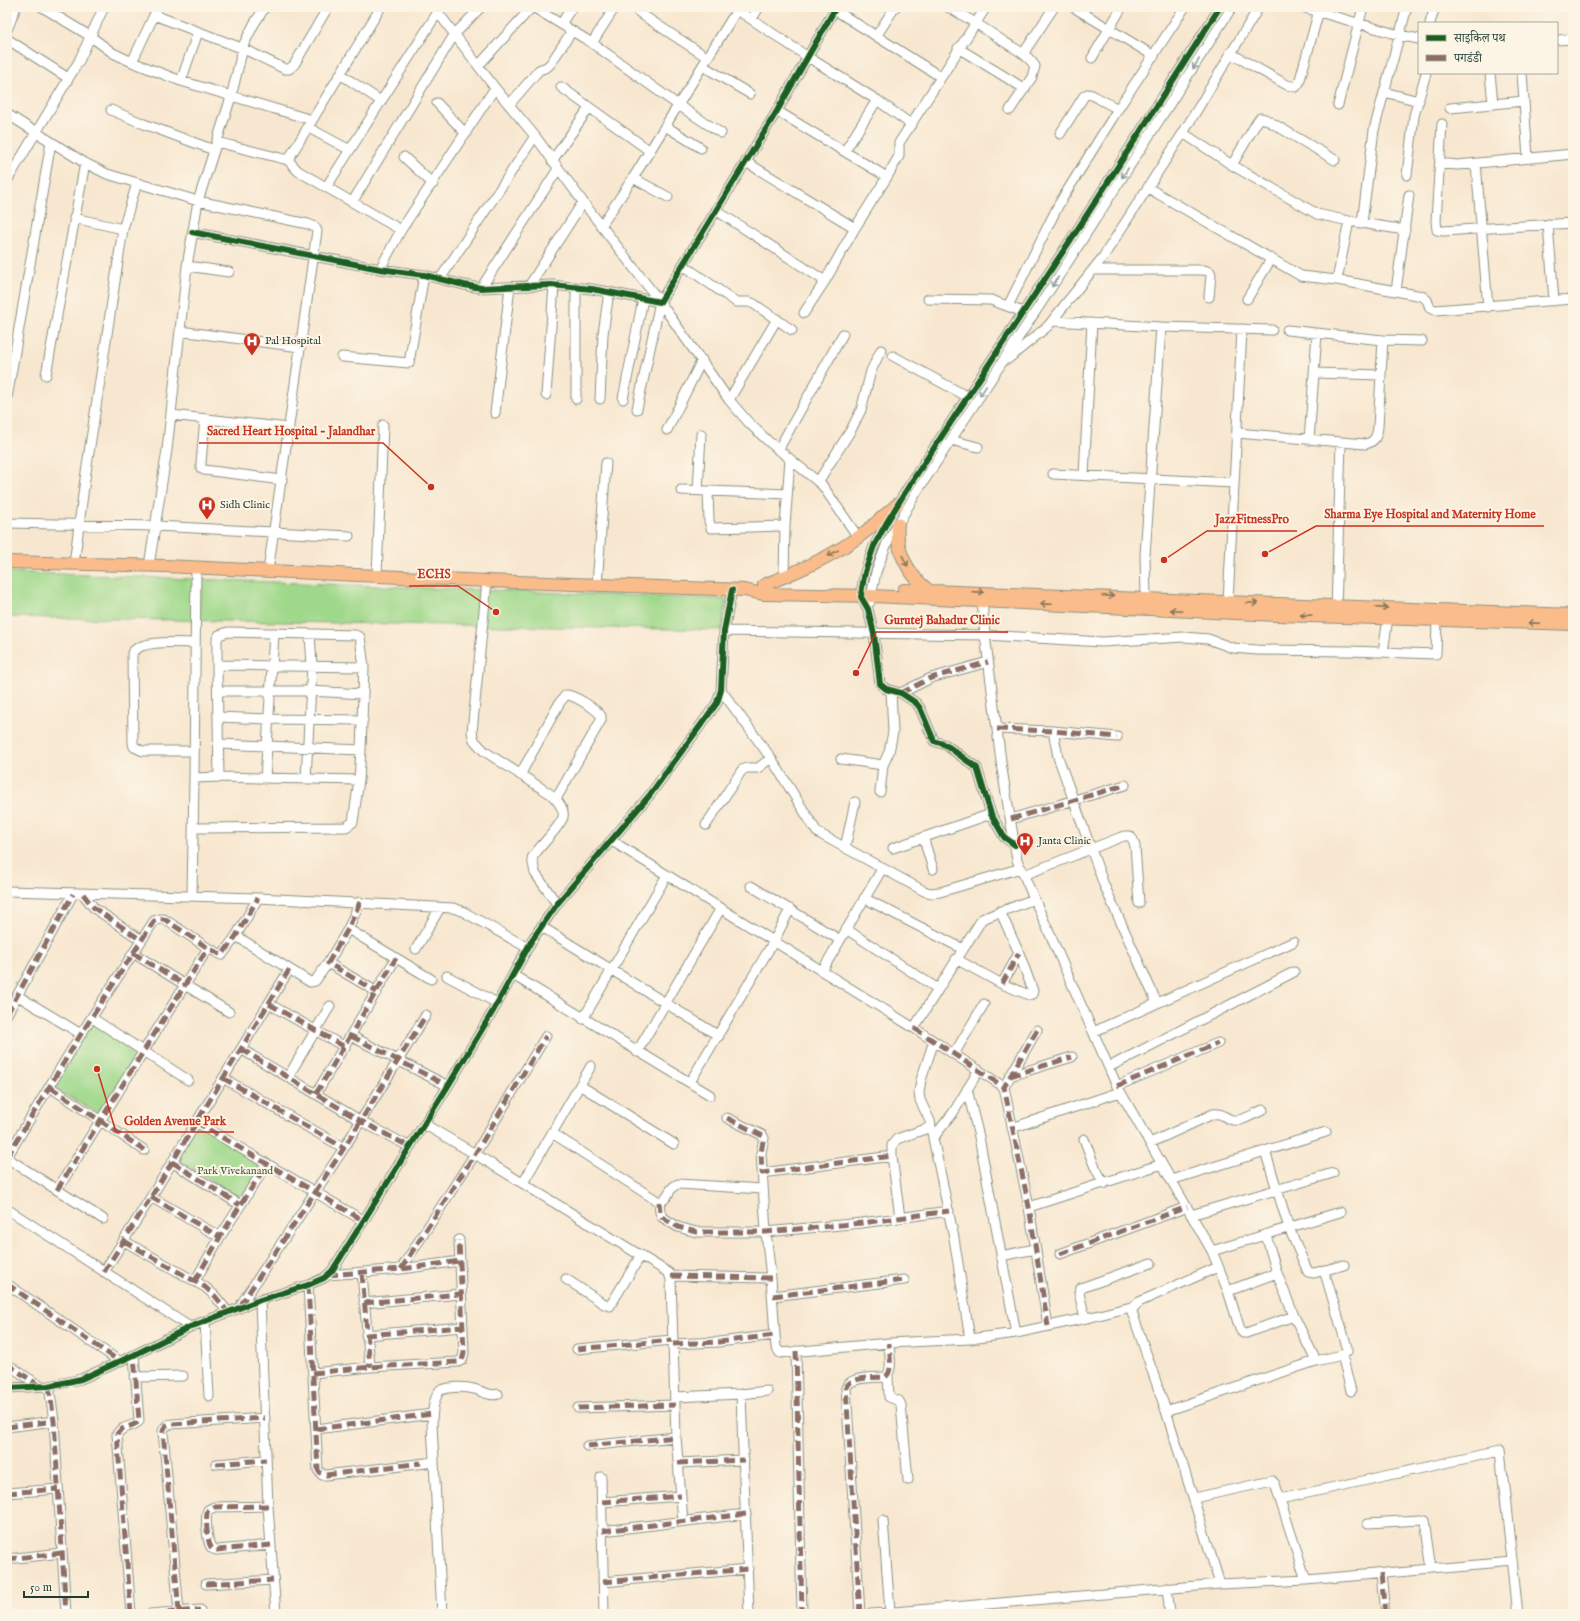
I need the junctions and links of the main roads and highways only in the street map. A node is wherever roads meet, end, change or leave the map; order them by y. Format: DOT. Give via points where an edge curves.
graph roads {
  1 [pos="898,504"];
  2 [pos="898,524"];
  3 [pos="7,562"];
  4 [pos="764,585"];
  5 [pos="738,590"];
  6 [pos="928,590"];
  7 [pos="867,593"];
  8 [pos="1336,611"];
  9 [pos="1573,615"];
  10 [pos="1573,624"];
  1 -- 4 [label="main road, one-way" via="858,538 812,565"];
  2 -- 6 [label="main road, one-way" via="900,552 917,581"];
  3 -- 5 [label="main road"];
  4 -- 5 [label="main road"];
  4 -- 7 [label="main road"];
  5 -- 7 [label="main road" via="763,594"];
  6 -- 7 [label="main road"];
  6 -- 8 [label="main road, one-way" via="1228,602"];
  8 -- 7 [label="main road, one-way" via="982,601"];
  8 -- 9 [label="main road, one-way"];
  10 -- 8 [label="main road, one-way" via="1388,618"];
}
